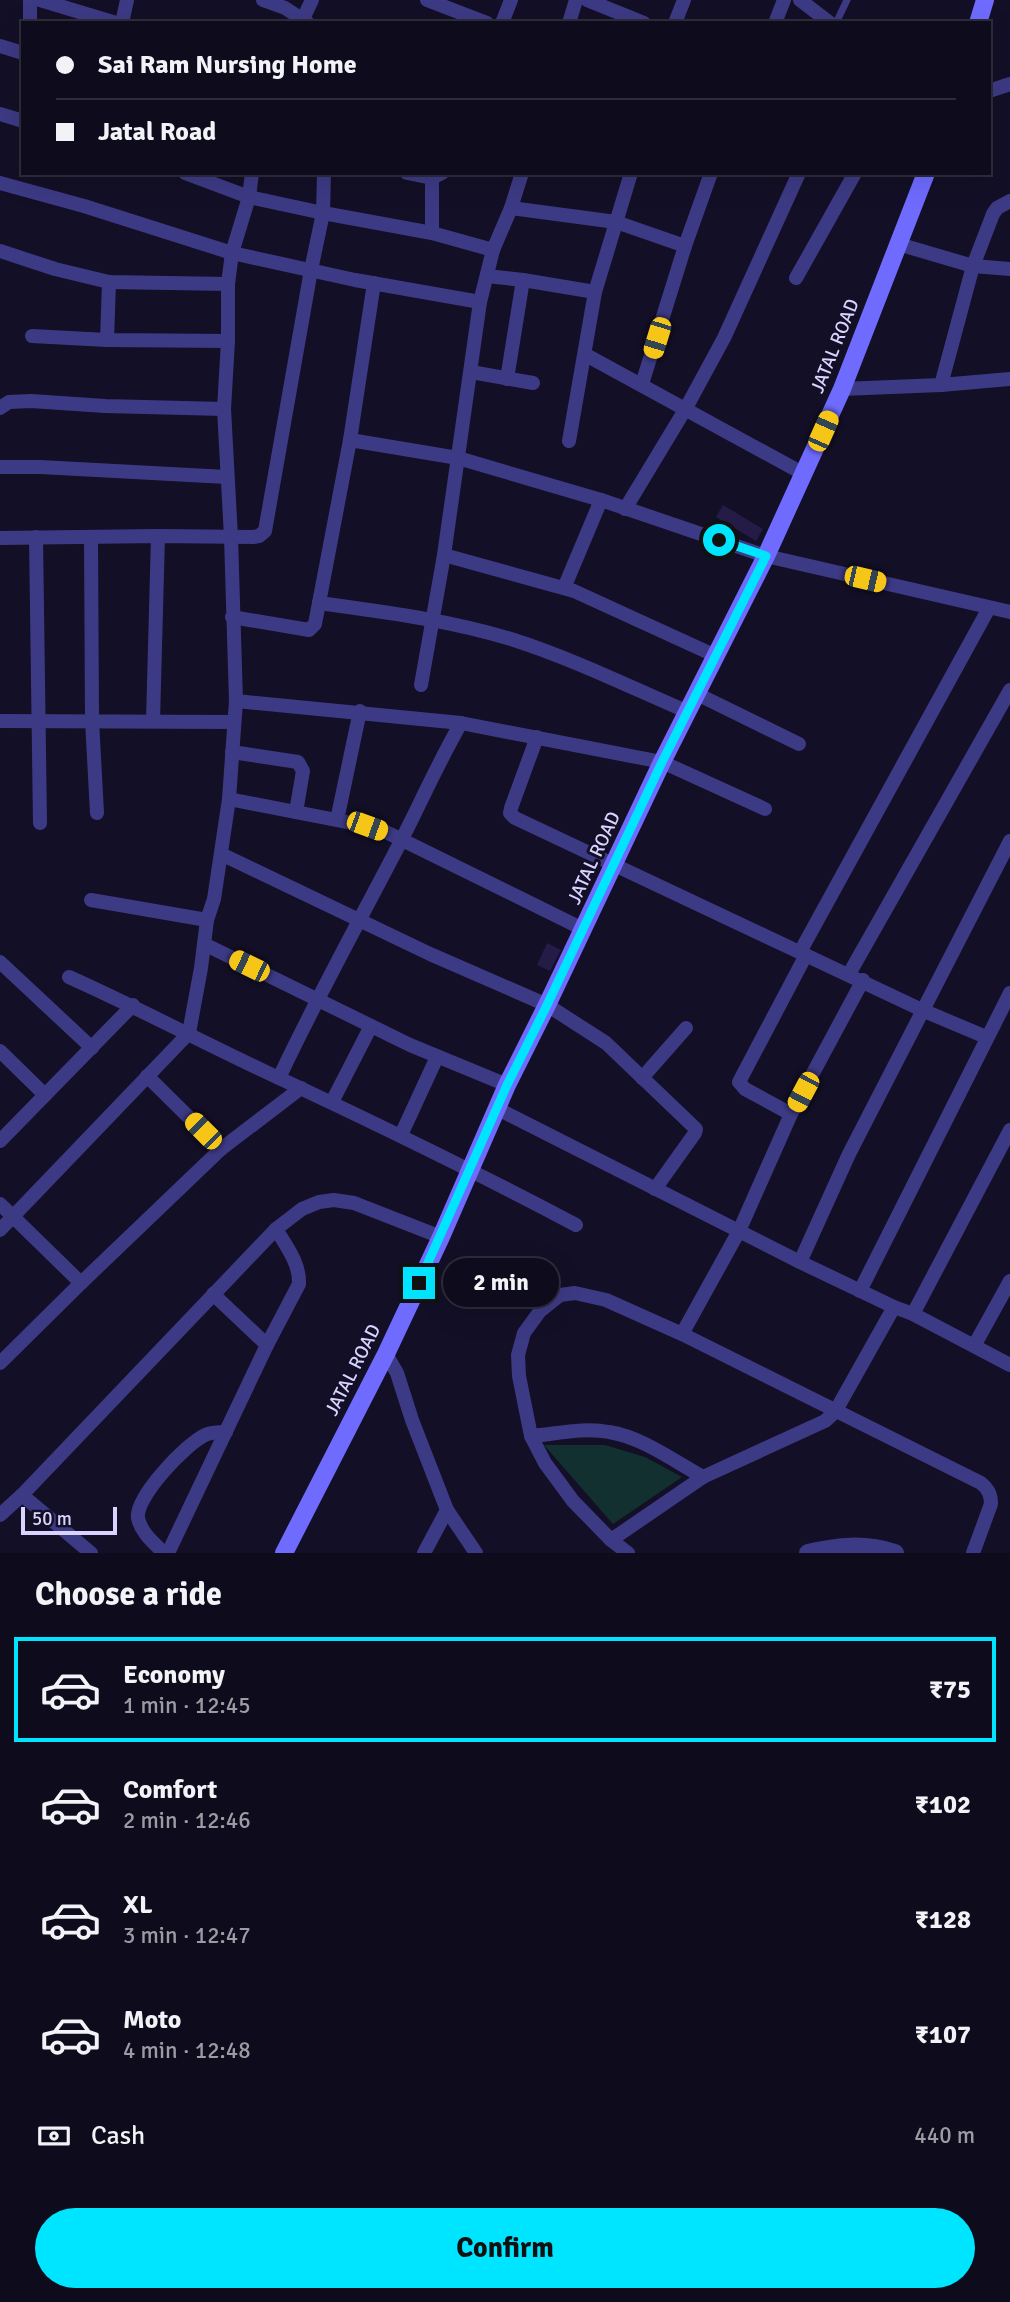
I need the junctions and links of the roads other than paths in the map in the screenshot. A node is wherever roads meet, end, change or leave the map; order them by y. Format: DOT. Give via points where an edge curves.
graph roads {
  1 [pos="30,0"];
  2 [pos="40,0"];
  3 [pos="127,0"];
  4 [pos="262,0"];
  5 [pos="312,0"];
  6 [pos="427,0"];
  7 [pos="511,0"];
  8 [pos="576,0"];
  9 [pos="587,0"];
  10 [pos="684,0"];
  11 [pos="785,0"];
  12 [pos="800,0"];
  13 [pos="847,0"];
  14 [pos="985,0"];
  15 [pos="454,11"];
  16 [pos="30,21"];
  17 [pos="109,21"];
  18 [pos="122,21"];
  19 [pos="303,21"];
  20 [pos="304,21"];
  21 [pos="482,21"];
  22 [pos="503,21"];
  23 [pos="570,21"];
  24 [pos="639,21"];
  25 [pos="676,21"];
  26 [pos="776,21"];
  27 [pos="827,21"];
  28 [pos="837,21"];
  29 [pos="979,21"];
  30 [pos="0,46"];
  31 [pos="21,52"];
  32 [pos="1010,84"];
  33 [pos="991,90"];
  34 [pos="0,114"];
  35 [pos="21,120"];
  36 [pos="190,175"];
  37 [pos="252,175"];
  38 [pos="324,175"];
  39 [pos="521,175"];
  40 [pos="630,175"];
  41 [pos="710,175"];
  42 [pos="798,175"];
  43 [pos="854,175"];
  44 [pos="925,175"];
  45 [pos="437,176"];
  46 [pos="0,183"];
  47 [pos="249,197"];
  48 [pos="1010,201"];
  49 [pos="511,208"];
  50 [pos="323,213"];
  51 [pos="616,222"];
  52 [pos="432,233"];
  53 [pos="898,244"];
  54 [pos="685,246"];
  55 [pos="494,250"];
  56 [pos="0,251"];
  57 [pos="232,253"];
  58 [pos="973,266"];
  59 [pos="1010,269"];
  60 [pos="311,270"];
  61 [pos="487,276"];
  62 [pos="796,278"];
  63 [pos="523,279"];
  64 [pos="109,282"];
  65 [pos="373,283"];
  66 [pos="228,284"];
  67 [pos="595,292"];
  68 [pos="480,302"];
  69 [pos="32,336"];
  70 [pos="107,340"];
  71 [pos="228,341"];
  72 [pos="586,355"];
  73 [pos="471,372"];
  74 [pos="507,379"];
  75 [pos="1010,379"];
  76 [pos="533,383"];
  77 [pos="642,384"];
  78 [pos="941,385"];
  79 [pos="842,389"];
  80 [pos="0,408"];
  81 [pos="686,408"];
  82 [pos="224,409"];
  83 [pos="350,440"];
  84 [pos="569,442"];
  85 [pos="458,458"];
  86 [pos="0,467"];
  87 [pos="804,474"];
  88 [pos="227,477"];
  89 [pos="601,500"];
  90 [pos="625,509"];
  91 [pos="158,536"];
  92 [pos="36,537"];
  93 [pos="231,537"];
  94 [pos="0,538"];
  95 [pos="91,538"];
  96 [pos="444,555"];
  97 [pos="766,556"];
  98 [pos="564,588"];
  99 [pos="319,603"];
  100 [pos="989,608"];
  101 [pos="1010,612"];
  102 [pos="232,617"];
  103 [pos="432,619"];
  104 [pos="716,656"];
  105 [pos="421,685"];
  106 [pos="1010,690"];
  107 [pos="697,694"];
  108 [pos="236,701"];
  109 [pos="360,712"];
  110 [pos="688,712"];
  111 [pos="92,720"];
  112 [pos="0,721"];
  113 [pos="38,721"];
  114 [pos="153,721"];
  115 [pos="234,722"];
  116 [pos="461,723"];
  117 [pos="537,737"];
  118 [pos="799,744"];
  119 [pos="232,752"];
  120 [pos="662,762"];
  121 [pos="229,799"];
  122 [pos="765,809"];
  123 [pos="296,812"];
  124 [pos="97,813"];
  125 [pos="337,820"];
  126 [pos="40,823"];
  127 [pos="401,840"];
  128 [pos="1010,841"];
  129 [pos="222,854"];
  130 [pos="613,865"];
  131 [pos="91,900"];
  132 [pos="358,919"];
  133 [pos="207,920"];
  134 [pos="583,929"];
  135 [pos="204,944"];
  136 [pos="803,953"];
  137 [pos="0,962"];
  138 [pos="69,977"];
  139 [pos="856,977"];
  140 [pos="1010,993"];
  141 [pos="317,999"];
  142 [pos="547,1005"];
  143 [pos="133,1006"];
  144 [pos="922,1010"];
  145 [pos="371,1026"];
  146 [pos="686,1028"];
  147 [pos="189,1033"];
  148 [pos="986,1037"];
  149 [pos="92,1048"];
  150 [pos="0,1051"];
  151 [pos="437,1057"];
  152 [pos="147,1076"];
  153 [pos="279,1078"];
  154 [pos="642,1078"];
  155 [pos="507,1085"];
  156 [pos="302,1088"];
  157 [pos="44,1095"];
  158 [pos="332,1102"];
  159 [pos="496,1108"];
  160 [pos="791,1114"];
  161 [pos="1009,1133"];
  162 [pos="401,1135"];
  163 [pos="0,1141"];
  164 [pos="221,1149"];
  165 [pos="471,1169"];
  166 [pos="655,1189"];
  167 [pos="0,1204"];
  168 [pos="13,1216"];
  169 [pos="576,1225"];
  170 [pos="276,1229"];
  171 [pos="0,1230"];
  172 [pos="739,1231"];
  173 [pos="441,1237"];
  174 [pos="800,1262"];
  175 [pos="1010,1281"];
  176 [pos="81,1283"];
  177 [pos="860,1291"];
  178 [pos="213,1293"];
  179 [pos="894,1307"];
  180 [pos="913,1314"];
  181 [pos="682,1334"];
  182 [pos="267,1345"];
  183 [pos="974,1346"];
  184 [pos="386,1354"];
  185 [pos="0,1363"];
  186 [pos="1010,1365"];
  187 [pos="835,1412"];
  188 [pos="226,1432"];
  189 [pos="531,1436"];
  190 [pos="703,1477"];
  191 [pos="22,1495"];
  192 [pos="447,1510"];
  193 [pos="0,1515"];
  194 [pos="611,1540"];
  195 [pos="91,1553"];
  196 [pos="166,1553"];
  197 [pos="284,1553"];
  198 [pos="424,1553"];
  199 [pos="476,1553"];
  200 [pos="628,1553"];
  201 [pos="808,1553"];
  202 [pos="895,1553"];
  203 [pos="973,1553"];
  1 -- 16 [label="street"];
  2 -- 17 [label="street"];
  3 -- 18 [label="street"];
  4 -- 19 [label="street"];
  5 -- 20 [label="street"];
  6 -- 15 [label="street"];
  7 -- 22 [label="street"];
  8 -- 23 [label="street"];
  9 -- 24 [label="street"];
  10 -- 25 [label="street"];
  11 -- 26 [label="street"];
  12 -- 27 [label="street"];
  13 -- 28 [label="lane"];
  14 -- 29 [label="main road"];
  15 -- 21 [label="street"];
  30 -- 31 [label="street"];
  32 -- 33 [label="street"];
  34 -- 35 [label="street"];
  36 -- 47 [label="street"];
  37 -- 47 [label="street"];
  38 -- 50 [label="street"];
  39 -- 49 [label="street"];
  40 -- 51 [label="street"];
  41 -- 54 [label="street"];
  42 -- 81 [label="street" via="745,294"];
  43 -- 62 [label="street"];
  44 -- 53 [label="main road, JATAL ROAD"];
  45 -- 52 [label="street"];
  46 -- 57 [label="street"];
  47 -- 50 [label="street"];
  47 -- 57 [label="street"];
  48 -- 58 [label="street" via="997,208"];
  49 -- 51 [label="street"];
  49 -- 55 [label="street"];
  50 -- 52 [label="street"];
  50 -- 60 [label="street"];
  51 -- 54 [label="street"];
  51 -- 67 [label="street"];
  52 -- 55 [label="street"];
  53 -- 58 [label="street"];
  53 -- 79 [label="main road, JATAL ROAD"];
  54 -- 77 [label="street"];
  55 -- 61 [label="street"];
  56 -- 64 [label="street"];
  57 -- 60 [label="street"];
  57 -- 66 [label="street"];
  58 -- 59 [label="street"];
  58 -- 78 [label="street"];
  60 -- 65 [label="street"];
  60 -- 93 [label="street" via="265,531 258,537"];
  61 -- 63 [label="street"];
  61 -- 68 [label="street"];
  63 -- 67 [label="street"];
  63 -- 74 [label="street"];
  64 -- 66 [label="street"];
  64 -- 70 [label="street"];
  65 -- 68 [label="street"];
  65 -- 83 [label="street"];
  66 -- 71 [label="street"];
  67 -- 72 [label="street"];
  68 -- 73 [label="street"];
  69 -- 70 [label="street"];
  70 -- 71 [label="street"];
  71 -- 82 [label="street"];
  72 -- 77 [label="street"];
  72 -- 84 [label="street"];
  73 -- 74 [label="street"];
  73 -- 85 [label="street"];
  74 -- 76 [label="street"];
  75 -- 78 [label="street"];
  77 -- 81 [label="street"];
  78 -- 79 [label="street"];
  79 -- 87 [label="main road, JATAL ROAD"];
  80 -- 82 [label="street" via="9,402 31,401"];
  81 -- 87 [label="street"];
  81 -- 90 [label="street"];
  82 -- 88 [label="street"];
  83 -- 85 [label="street"];
  83 -- 99 [label="street"];
  85 -- 89 [label="street"];
  85 -- 96 [label="street"];
  86 -- 88 [label="street"];
  87 -- 97 [label="main road, JATAL ROAD"];
  88 -- 93 [label="street"];
  89 -- 90 [label="street"];
  89 -- 98 [label="street"];
  90 -- 97 [label="street"];
  91 -- 93 [label="street"];
  91 -- 95 [label="street"];
  91 -- 114 [label="street"];
  92 -- 94 [label="street"];
  92 -- 95 [label="street"];
  92 -- 113 [label="street"];
  93 -- 102 [label="street"];
  95 -- 111 [label="street"];
  96 -- 98 [label="street"];
  96 -- 103 [label="street"];
  97 -- 100 [label="street"];
  97 -- 104 [label="main road, JATAL ROAD"];
  98 -- 104 [label="street"];
  99 -- 102 [label="street" via="316,624 309,630"];
  99 -- 103 [label="street"];
  100 -- 101 [label="street"];
  100 -- 136 [label="street"];
  102 -- 108 [label="street"];
  103 -- 105 [label="street"];
  103 -- 110 [label="street" via="546,651"];
  104 -- 107 [label="main road, JATAL ROAD"];
  106 -- 139 [label="street"];
  107 -- 110 [label="main road, JATAL ROAD"];
  107 -- 118 [label="street"];
  108 -- 109 [label="street"];
  108 -- 115 [label="street"];
  109 -- 116 [label="street"];
  109 -- 125 [label="street"];
  110 -- 120 [label="main road, JATAL ROAD"];
  111 -- 113 [label="street"];
  111 -- 114 [label="street"];
  111 -- 124 [label="street"];
  112 -- 113 [label="street"];
  113 -- 126 [label="street"];
  114 -- 115 [label="street"];
  115 -- 119 [label="street"];
  116 -- 117 [label="street"];
  116 -- 127 [label="street"];
  117 -- 120 [label="street"];
  117 -- 130 [label="street" via="510,813"];
  119 -- 121 [label="street"];
  119 -- 123 [label="street" via="298,762 303,771"];
  120 -- 122 [label="street"];
  120 -- 130 [label="main road, JATAL ROAD"];
  121 -- 123 [label="street"];
  121 -- 129 [label="street"];
  123 -- 125 [label="street"];
  125 -- 127 [label="street"];
  127 -- 132 [label="street"];
  127 -- 134 [label="street"];
  128 -- 144 [label="street"];
  129 -- 132 [label="street"];
  129 -- 133 [label="street"];
  130 -- 134 [label="main road, JATAL ROAD"];
  130 -- 136 [label="street"];
  131 -- 133 [label="street"];
  132 -- 141 [label="street"];
  132 -- 142 [label="street"];
  133 -- 135 [label="street"];
  134 -- 142 [label="main road, JATAL ROAD"];
  135 -- 141 [label="street"];
  135 -- 147 [label="street"];
  136 -- 139 [label="street"];
  136 -- 160 [label="street" via="739,1082"];
  137 -- 149 [label="street"];
  138 -- 143 [label="street"];
  139 -- 144 [label="street"];
  139 -- 160 [label="street"];
  140 -- 148 [label="street"];
  141 -- 145 [label="street"];
  141 -- 153 [label="street"];
  142 -- 154 [label="street" via="607,1043"];
  142 -- 155 [label="main road, JATAL ROAD"];
  143 -- 147 [label="street"];
  143 -- 149 [label="street"];
  144 -- 148 [label="street"];
  144 -- 174 [label="street"];
  145 -- 151 [label="street"];
  145 -- 158 [label="street"];
  146 -- 154 [label="street"];
  147 -- 152 [label="street"];
  147 -- 153 [label="street"];
  148 -- 177 [label="street"];
  149 -- 157 [label="street"];
  150 -- 157 [label="street"];
  151 -- 155 [label="street"];
  151 -- 162 [label="street"];
  152 -- 164 [label="street"];
  152 -- 168 [label="street"];
  153 -- 156 [label="street"];
  154 -- 166 [label="street" via="696,1129"];
  155 -- 159 [label="main road, JATAL ROAD"];
  156 -- 158 [label="street"];
  156 -- 164 [label="street"];
  157 -- 163 [label="street"];
  158 -- 162 [label="street"];
  159 -- 165 [label="main road, JATAL ROAD"];
  159 -- 166 [label="street"];
  160 -- 172 [label="street"];
  161 -- 180 [label="street"];
  162 -- 165 [label="street"];
  164 -- 176 [label="street"];
  165 -- 169 [label="street"];
  165 -- 173 [label="main road, JATAL ROAD"];
  166 -- 172 [label="street"];
  167 -- 168 [label="street"];
  168 -- 171 [label="street"];
  168 -- 176 [label="street"];
  170 -- 173 [label="street" via="302,1209 334,1200 354,1203"];
  170 -- 178 [label="street"];
  170 -- 182 [label="street" via="294,1259 299,1284"];
  172 -- 174 [label="street"];
  172 -- 181 [label="street"];
  173 -- 184 [label="main road, JATAL ROAD"];
  174 -- 177 [label="street"];
  175 -- 183 [label="street"];
  176 -- 185 [label="street"];
  177 -- 179 [label="street"];
  178 -- 182 [label="street"];
  178 -- 191 [label="street"];
  179 -- 180 [label="street"];
  179 -- 187 [label="street"];
  180 -- 183 [label="street"];
  181 -- 187 [label="street"];
  181 -- 189 [label="street" via="606,1300 575,1293 549,1302 524,1333 518,1355"];
  182 -- 188 [label="street"];
  183 -- 186 [label="street"];
  184 -- 192 [label="street"];
  184 -- 197 [label="main road, JATAL ROAD"];
  187 -- 190 [label="street" via="814,1427"];
  187 -- 203 [label="street" via="987,1489 990,1504"];
  188 -- 196 [label="street"];
  188 -- 196 [label="street" via="195,1441 144,1496 138,1509 141,1528"];
  189 -- 190 [label="street" via="610,1432"];
  189 -- 194 [label="street" via="573,1502"];
  190 -- 194 [label="street"];
  191 -- 193 [label="street"];
  191 -- 195 [label="street"];
  192 -- 198 [label="street"];
  192 -- 199 [label="street"];
  194 -- 200 [label="street"];
  201 -- 202 [label="street" via="845,1545"];
}
